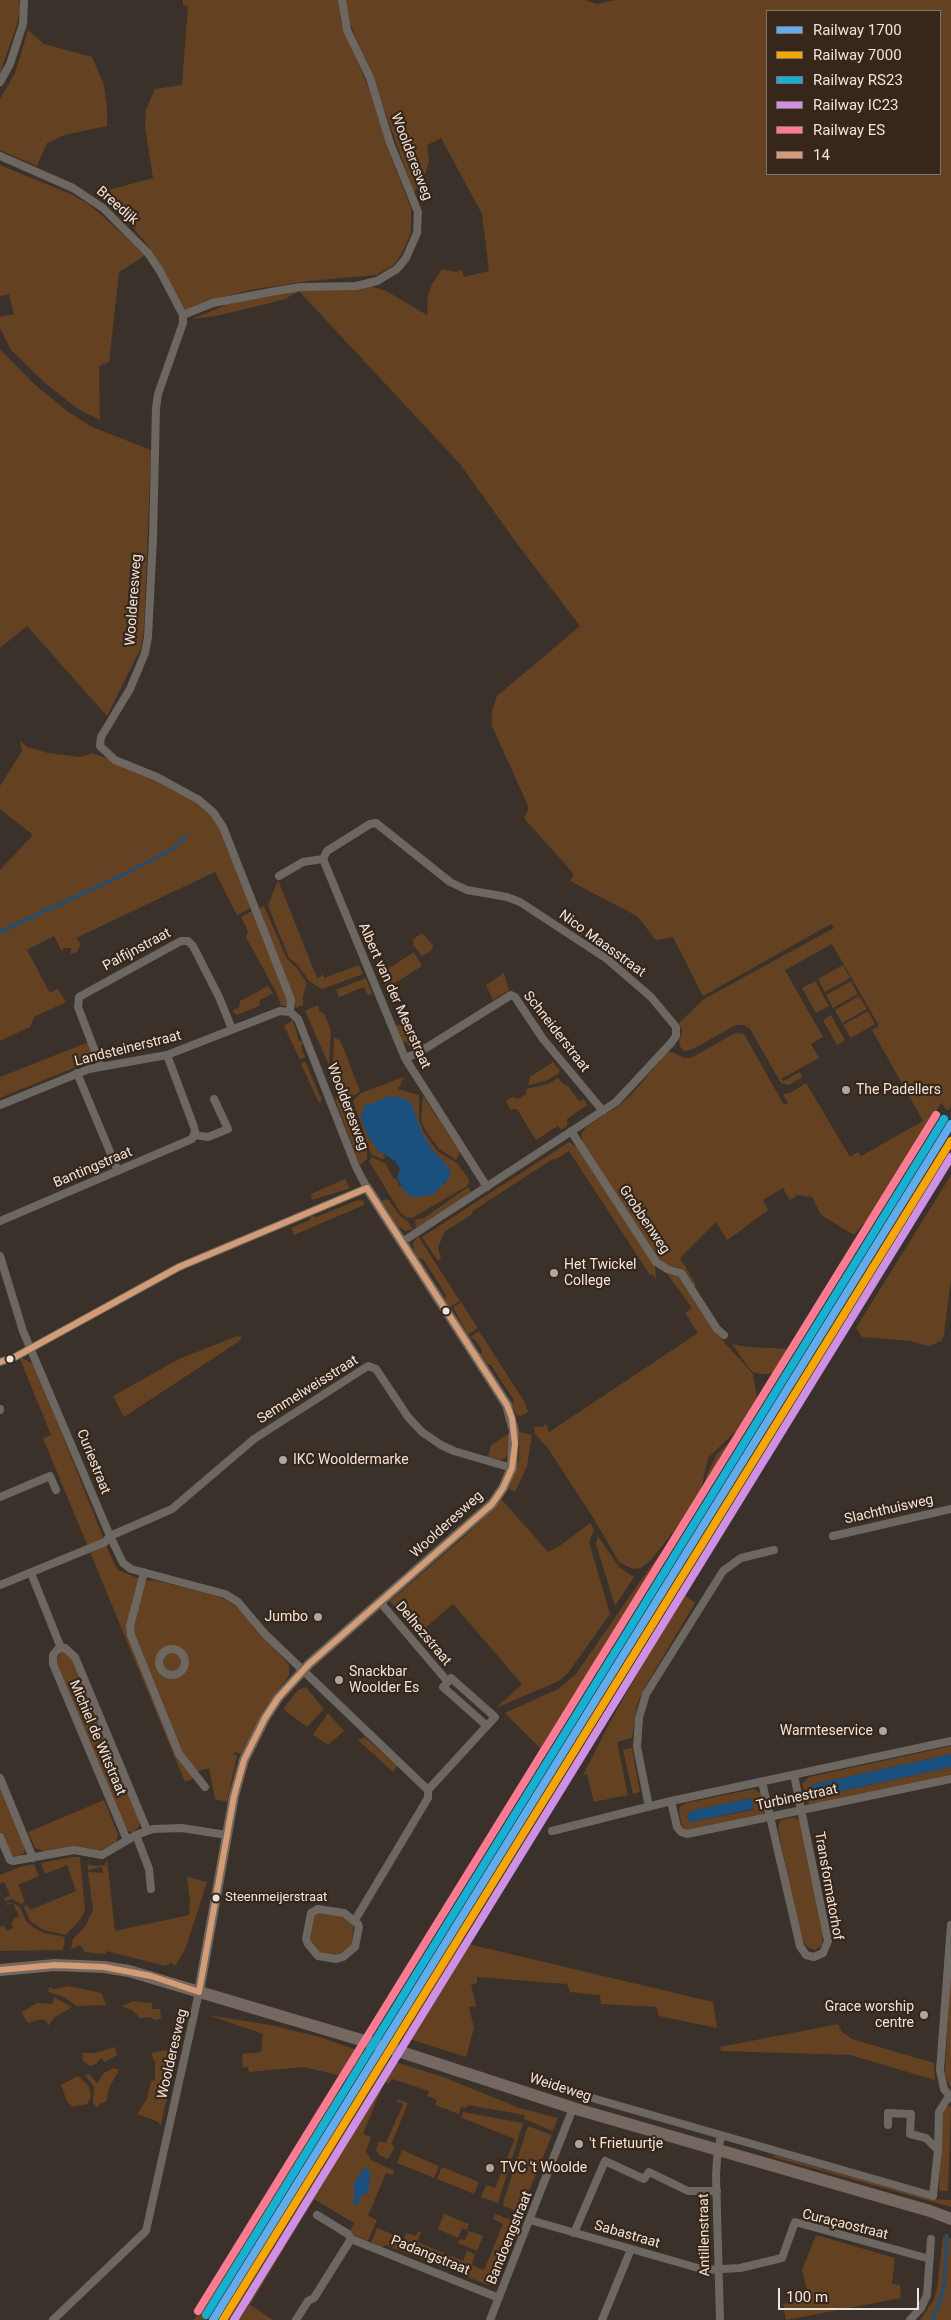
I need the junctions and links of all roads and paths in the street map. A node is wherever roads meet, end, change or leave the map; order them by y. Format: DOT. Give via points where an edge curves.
graph roads {
  1 [pos="24,0"];
  2 [pos="342,0"];
  3 [pos="0,82"];
  4 [pos="0,156"];
  5 [pos="183,315"];
  6 [pos="323,859"];
  7 [pos="279,876"];
  8 [pos="290,1012"];
  9 [pos="232,1029"];
  10 [pos="167,1055"];
  11 [pos="406,1058"];
  12 [pos="101,1067"];
  13 [pos="77,1073"];
  14 [pos="214,1099"];
  15 [pos="0,1105"];
  16 [pos="603,1111"];
  17 [pos="570,1131"];
  18 [pos="194,1136"];
  19 [pos="118,1171"];
  20 [pos="486,1187"];
  21 [pos="367,1188"];
  22 [pos="0,1221"];
  23 [pos="402,1242"];
  24 [pos="0,1256"];
  25 [pos="724,1335"];
  26 [pos="31,1348"];
  27 [pos="0,1362"];
  28 [pos="512,1468"];
  29 [pos="56,1490"];
  30 [pos="0,1497"];
  31 [pos="951,1509"];
  32 [pos="110,1536"];
  33 [pos="833,1536"];
  34 [pos="774,1550"];
  35 [pos="144,1572"];
  36 [pos="31,1573"];
  37 [pos="0,1585"];
  38 [pos="380,1602"];
  39 [pos="62,1648"];
  40 [pos="160,1667"];
  41 [pos="303,1669"];
  42 [pos="147,1672"];
  43 [pos="448,1682"];
  44 [pos="487,1726"];
  45 [pos="951,1741"];
  46 [pos="794,1775"];
  47 [pos="0,1778"];
  48 [pos="951,1778"];
  49 [pos="762,1782"];
  50 [pos="205,1787"];
  51 [pos="428,1790"];
  52 [pos="671,1802"];
  53 [pos="649,1807"];
  54 [pos="801,1811"];
  55 [pos="770,1817"];
  56 [pos="147,1830"];
  57 [pos="552,1830"];
  58 [pos="136,1835"];
  59 [pos="227,1835"];
  60 [pos="0,1837"];
  61 [pos="126,1840"];
  62 [pos="33,1858"];
  63 [pos="150,1889"];
  64 [pos="355,1920"];
  65 [pos="951,1925"];
  66 [pos="0,1970"];
  67 [pos="199,1992"];
  68 [pos="378,2045"];
  69 [pos="395,2050"];
  70 [pos="554,2087"];
  71 [pos="950,2097"];
  72 [pos="573,2108"];
  73 [pos="888,2125"];
  74 [pos="939,2128"];
  75 [pos="721,2135"];
  76 [pos="926,2138"];
  77 [pos="718,2150"];
  78 [pos="938,2150"];
  79 [pos="717,2191"];
  80 [pos="930,2210"];
  81 [pos="951,2210"];
  82 [pos="317,2215"];
  83 [pos="951,2219"];
  84 [pos="530,2220"];
  85 [pos="574,2233"];
  86 [pos="931,2238"];
  87 [pos="351,2239"];
  88 [pos="631,2249"];
  89 [pos="930,2259"];
  90 [pos="718,2271"];
  91 [pos="499,2298"];
  92 [pos="53,2320"];
  93 [pos="296,2320"];
  94 [pos="490,2320"];
  95 [pos="602,2320"];
  96 [pos="720,2320"];
  97 [pos="910,2320"];
  1 -- 3 [label="street" via="20,32 10,64"];
  2 -- 5 [label="street, Woolderesweg" via="347,30 370,78 390,143 418,212 417,233 406,258 398,269 368,284 276,291 213,304"];
  4 -- 5 [label="street, Breedijk" via="73,188 103,208 148,253"];
  5 -- 8 [label="street, Woolderesweg" via="183,324 156,408 148,637 130,689 101,737 100,746 109,757 166,782 199,800 213,812 223,827 291,1000"];
  6 -- 7 [label="street" via="303,862"];
  6 -- 11 [label="street, Albert van der Meerstraat"];
  6 -- 16 [label="street, Nico Maasstraat" via="327,851 376,823 450,882 467,890 520,902 624,972 674,1024 676,1036 624,1095"];
  8 -- 9 [label="street, Landsteinerstraat" via="280,1011"];
  8 -- 21 [label="street, Woolderesweg" via="298,1019"];
  9 -- 10 [label="street, Landsteinerstraat"];
  9 -- 12 [label="street, Palfijnstraat" via="193,946 188,941 181,941 79,997 78,1007"];
  10 -- 12 [label="street, Landsteinerstraat"];
  10 -- 18 [label="street" via="194,1127"];
  11 -- 16 [label="street, Schneiderstraat" via="512,995 543,1039"];
  11 -- 20 [label="street, Albert van der Meerstraat"];
  12 -- 13 [label="street, Landsteinerstraat"];
  13 -- 15 [label="street, Landsteinerstraat"];
  13 -- 19 [label="street"];
  14 -- 18 [label="street, Bantingstraat" via="228,1129 208,1138"];
  16 -- 17 [label="street, Nico Maasstraat"];
  17 -- 20 [label="street, Nico Maasstraat"];
  17 -- 25 [label="street, Grobbenweg" via="656,1262 681,1274"];
  18 -- 19 [label="street, Bantingstraat" via="188,1142"];
  19 -- 22 [label="street, Bantingstraat"];
  20 -- 23 [label="street, Nico Maasstraat"];
  21 -- 23 [label="street, Woolderesweg"];
  21 -- 26 [label="street" via="179,1267"];
  23 -- 28 [label="street, Woolderesweg" via="507,1405 514,1431"];
  24 -- 26 [label="street, Curiestraat"];
  26 -- 27 [label="street"];
  26 -- 32 [label="street, Curiestraat"];
  28 -- 32 [label="street, Semmelweisstraat" via="454,1451 428,1437 408,1417 376,1369 368,1366 254,1439 178,1506"];
  28 -- 38 [label="street, Woolderesweg" via="492,1504"];
  29 -- 30 [label="street" via="50,1476"];
  31 -- 33 [label="street, Slachthuisweg"];
  32 -- 35 [label="street, Curiestraat" via="124,1563 131,1569"];
  32 -- 36 [label="street" via="105,1542"];
  34 -- 53 [label="street" via="741,1558 724,1571 646,1694 639,1718 637,1746"];
  35 -- 41 [label="street, Curiestraat" via="232,1597"];
  35 -- 42 [label="street" via="130,1626"];
  36 -- 37 [label="street"];
  36 -- 39 [label="street"];
  38 -- 41 [label="street, Woolderesweg"];
  38 -- 43 [label="street, Delhezstraat"];
  39 -- 56 [label="street, Michiel de Witstraat" via="75,1657"];
  39 -- 61 [label="street, Michiel de Witstraat" via="53,1655 53,1664"];
  40 -- 42 [label="street"];
  41 -- 51 [label="street"];
  41 -- 59 [label="street, Woolderesweg" via="278,1698 250,1747 240,1773"];
  42 -- 50 [label="street" via="179,1754"];
  43 -- 44 [label="street, Delhezstraat" via="443,1687"];
  43 -- 44 [label="street, Delhezstraat" via="451,1678 495,1717"];
  44 -- 51 [label="street"];
  45 -- 46 [label="street, Turbinestraat"];
  46 -- 49 [label="street, Turbinestraat"];
  46 -- 54 [label="street, Transformatorhof"];
  47 -- 62 [label="street"];
  48 -- 54 [label="street, Turbinestraat"];
  49 -- 52 [label="street, Turbinestraat"];
  49 -- 55 [label="street, Transformatorhof"];
  51 -- 64 [label="street" via="428,1798"];
  52 -- 53 [label="street, Turbinestraat"];
  52 -- 55 [label="street, Turbinestraat" via="677,1827 687,1834"];
  53 -- 57 [label="street, Turbinestraat"];
  54 -- 55 [label="street, Turbinestraat"];
  54 -- 55 [label="street, Transformatorhof" via="828,1942 823,1953 814,1956 806,1955 800,1946"];
  56 -- 58 [label="street"];
  56 -- 59 [label="street" via="182,1828"];
  58 -- 61 [label="street"];
  58 -- 63 [label="street" via="149,1869"];
  59 -- 67 [label="street, Woolderesweg"];
  60 -- 62 [label="street" via="10,1860"];
  61 -- 62 [label="street" via="102,1855 74,1850"];
  64 -- 64 [label="street" via="344,1913 314,1910 307,1942 318,1956 343,1957 355,1947 359,1927"];
  65 -- 71 [label="street" via="940,2070 941,2080"];
  66 -- 67 [label="main road" via="104,1967 151,1976"];
  67 -- 68 [label="main road"];
  67 -- 92 [label="street, Woolderesweg" via="146,2231"];
  69 -- 72 [label="main road, Weideweg"];
  70 -- 75 [label="street, Weideweg"];
  71 -- 74 [label="street, Weideweg" via="940,2108"];
  72 -- 77 [label="main road, Weideweg"];
  72 -- 84 [label="street, Bandoengstraat"];
  73 -- 76 [label="street" via="888,2113 911,2114 910,2134"];
  74 -- 76 [label="street"];
  74 -- 78 [label="street, Weideweg"];
  75 -- 77 [label="street"];
  75 -- 78 [label="street, Weideweg" via="932,2196"];
  76 -- 78 [label="street"];
  77 -- 79 [label="street, Antillenstraat"];
  77 -- 80 [label="main road, Weideweg"];
  79 -- 85 [label="street" via="688,2190 649,2172 644,2179 605,2161"];
  79 -- 90 [label="street, Antillenstraat"];
  80 -- 81 [label="main road, Weideweg"];
  80 -- 83 [label="main road, Weideweg"];
  82 -- 87 [label="street, Padangstraat"];
  84 -- 85 [label="street, Sabastraat"];
  84 -- 91 [label="street, Bandoengstraat"];
  85 -- 88 [label="street, Sabastraat"];
  86 -- 89 [label="street"];
  87 -- 91 [label="street, Padangstraat"];
  87 -- 93 [label="street" via="314,2298 308,2301"];
  88 -- 90 [label="street, Sabastraat"];
  88 -- 95 [label="street"];
  89 -- 90 [label="street, Curaçaostraat" via="795,2222 782,2258"];
  89 -- 97 [label="street" via="927,2295"];
  90 -- 96 [label="street, Antillenstraat"];
  91 -- 94 [label="street, Bandoengstraat"];
}
